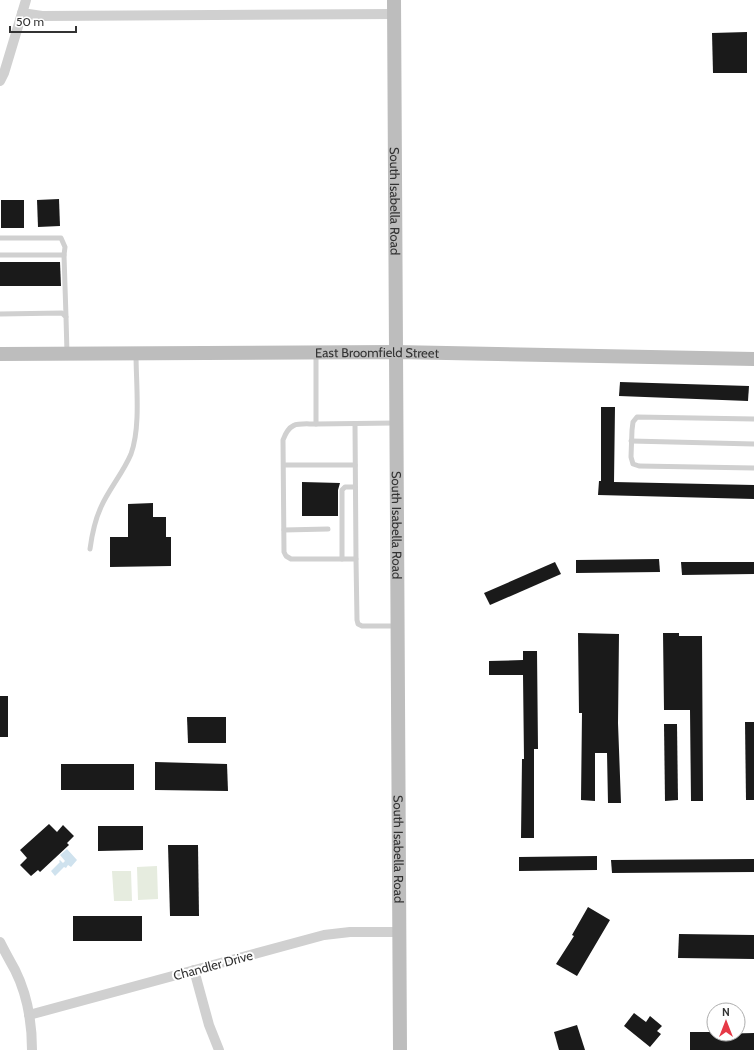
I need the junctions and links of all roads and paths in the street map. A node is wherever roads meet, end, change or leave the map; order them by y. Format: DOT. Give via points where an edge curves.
graph roads {
  1 [pos="26,0"];
  2 [pos="394,7"];
  3 [pos="22,13"];
  4 [pos="0,81"];
  5 [pos="0,238"];
  6 [pos="0,255"];
  7 [pos="64,255"];
  8 [pos="0,314"];
  9 [pos="66,317"];
  10 [pos="316,352"];
  11 [pos="396,352"];
  12 [pos="0,354"];
  13 [pos="67,354"];
  14 [pos="136,354"];
  15 [pos="754,358"];
  16 [pos="754,419"];
  17 [pos="397,423"];
  18 [pos="316,424"];
  19 [pos="355,424"];
  20 [pos="632,441"];
  21 [pos="754,444"];
  22 [pos="284,465"];
  23 [pos="355,465"];
  24 [pos="754,468"];
  25 [pos="355,487"];
  26 [pos="328,529"];
  27 [pos="284,530"];
  28 [pos="90,548"];
  29 [pos="356,558"];
  30 [pos="342,559"];
  31 [pos="398,626"];
  32 [pos="399,932"];
  33 [pos="0,942"];
  34 [pos="194,970"];
  35 [pos="29,1015"];
  36 [pos="32,1050"];
  37 [pos="219,1050"];
  38 [pos="400,1050"];
  1 -- 3 [label="street"];
  2 -- 3 [label="street" via="42,16"];
  2 -- 11 [label="main road, South Isabella Road"];
  3 -- 4 [label="street"];
  5 -- 7 [label="lane" via="61,238 65,247"];
  6 -- 7 [label="lane"];
  7 -- 9 [label="lane"];
  8 -- 9 [label="lane" via="62,313"];
  9 -- 13 [label="lane"];
  10 -- 11 [label="main road, East Broomfield Street"];
  10 -- 14 [label="main road, East Broomfield Street"];
  10 -- 18 [label="lane"];
  11 -- 15 [label="main road, East Broomfield Street"];
  11 -- 17 [label="main road, South Isabella Road"];
  12 -- 13 [label="main road, East Broomfield Street"];
  13 -- 14 [label="main road, East Broomfield Street"];
  14 -- 28 [label="lane" via="134,441 130,455 101,507 93,529"];
  16 -- 20 [label="lane" via="637,417 633,422"];
  17 -- 19 [label="lane"];
  17 -- 31 [label="main road, South Isabella Road"];
  18 -- 19 [label="lane"];
  18 -- 22 [label="lane" via="293,425 287,431 283,440"];
  19 -- 23 [label="lane"];
  20 -- 21 [label="lane"];
  20 -- 24 [label="lane" via="631,457 633,464 639,466"];
  22 -- 23 [label="lane"];
  22 -- 27 [label="lane"];
  23 -- 25 [label="lane"];
  25 -- 29 [label="lane"];
  25 -- 30 [label="lane" via="345,487 342,490"];
  26 -- 27 [label="lane"];
  27 -- 30 [label="lane" via="284,552 291,559"];
  29 -- 30 [label="lane"];
  29 -- 31 [label="lane" via="358,624"];
  31 -- 32 [label="main road, South Isabella Road"];
  32 -- 34 [label="street, Chandler Drive" via="324,935"];
  32 -- 38 [label="main road, South Isabella Road"];
  33 -- 35 [label="street" via="16,972"];
  34 -- 35 [label="street, Chandler Drive"];
  34 -- 37 [label="street" via="209,1025"];
  35 -- 36 [label="street"];
}
